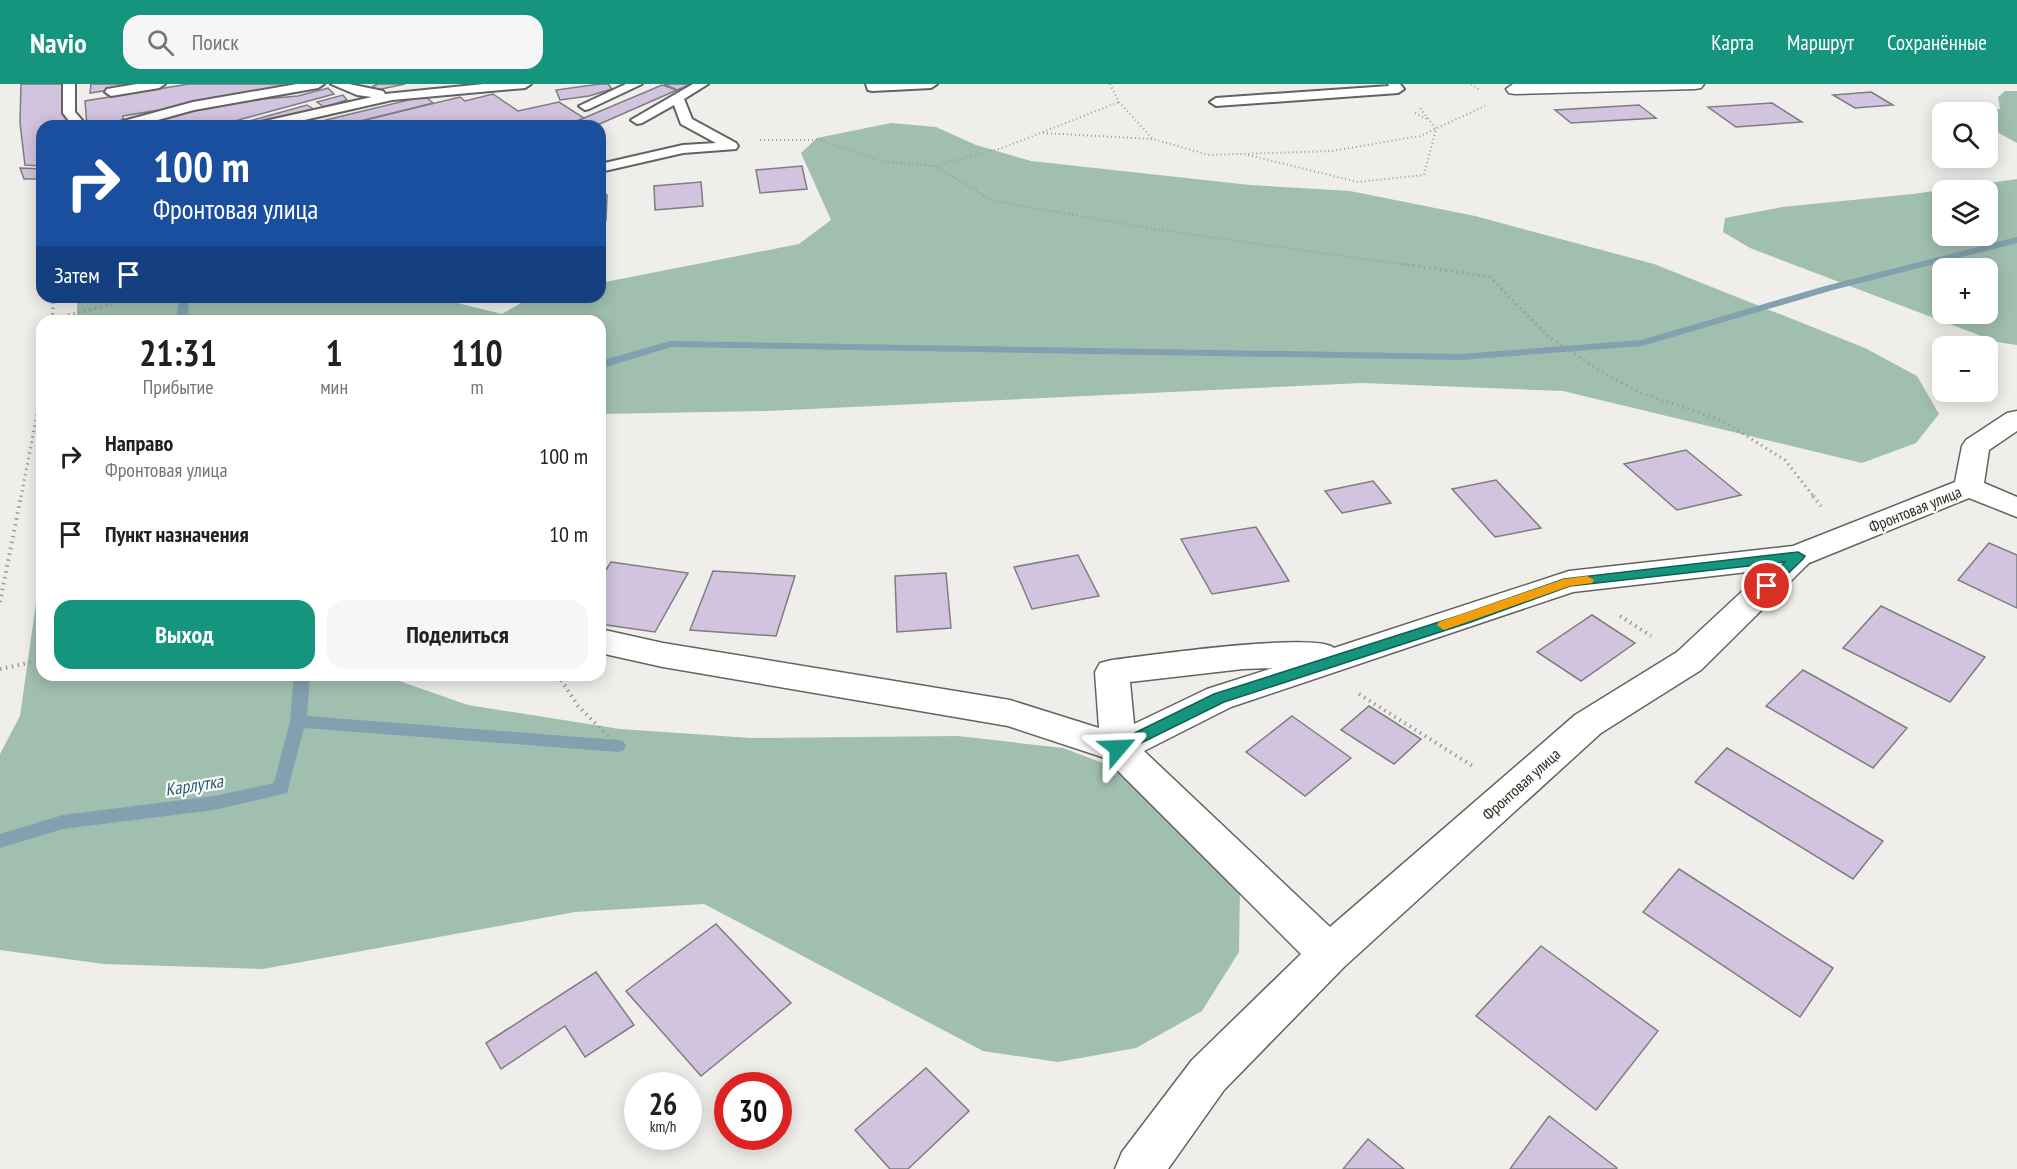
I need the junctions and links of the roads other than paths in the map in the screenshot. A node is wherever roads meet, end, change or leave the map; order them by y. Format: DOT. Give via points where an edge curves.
graph roads {
  1 [pos="69,84"];
  2 [pos="159,84"];
  3 [pos="318,84"];
  4 [pos="337,84"];
  5 [pos="636,84"];
  6 [pos="702,84"];
  7 [pos="872,84"];
  8 [pos="931,84"];
  9 [pos="1394,84"];
  10 [pos="1695,84"];
  11 [pos="527,87"];
  12 [pos="1515,89"];
  13 [pos="111,92"];
  14 [pos="392,96"];
  15 [pos="678,99"];
  16 [pos="1216,102"];
  17 [pos="585,106"];
  18 [pos="75,120"];
  19 [pos="143,120"];
  20 [pos="287,120"];
  21 [pos="637,120"];
  22 [pos="606,167"];
  23 [pos="2017,419"];
  24 [pos="1969,487"];
  25 [pos="2017,508"];
  26 [pos="1798,556"];
  27 [pos="606,642"];
  28 [pos="1361,652"];
  29 [pos="1118,748"];
  30 [pos="1329,954"];
  31 [pos="1139,1169"];
  1 -- 18 [label="lane" via="69,113"];
  2 -- 13 [label="lane"];
  3 -- 19 [label="lane" via="193,106"];
  4 -- 14 [label="lane"];
  5 -- 17 [label="lane"];
  6 -- 15 [label="lane"];
  7 -- 8 [label="lane"];
  9 -- 16 [label="lane" via="1398,89"];
  10 -- 12 [label="street"];
  11 -- 14 [label="lane"];
  14 -- 20 [label="lane"];
  15 -- 21 [label="lane"];
  15 -- 22 [label="lane" via="686,121 731,146 684,149"];
  23 -- 24 [label="street" via="1976,446"];
  24 -- 25 [label="street"];
  24 -- 26 [label="street, Фронтовая улица"];
  26 -- 28 [label="street" via="1569,582"];
  26 -- 30 [label="street, Фронтовая улица" via="1689,661 1588,724"];
  27 -- 29 [label="street" via="1010,713"];
  28 -- 29 [label="street" via="1219,698"];
  28 -- 29 [label="street" via="1243,657 1112,672"];
  29 -- 30 [label="street"];
  30 -- 31 [label="street, Фронтовая улица" via="1208,1075"];
}
